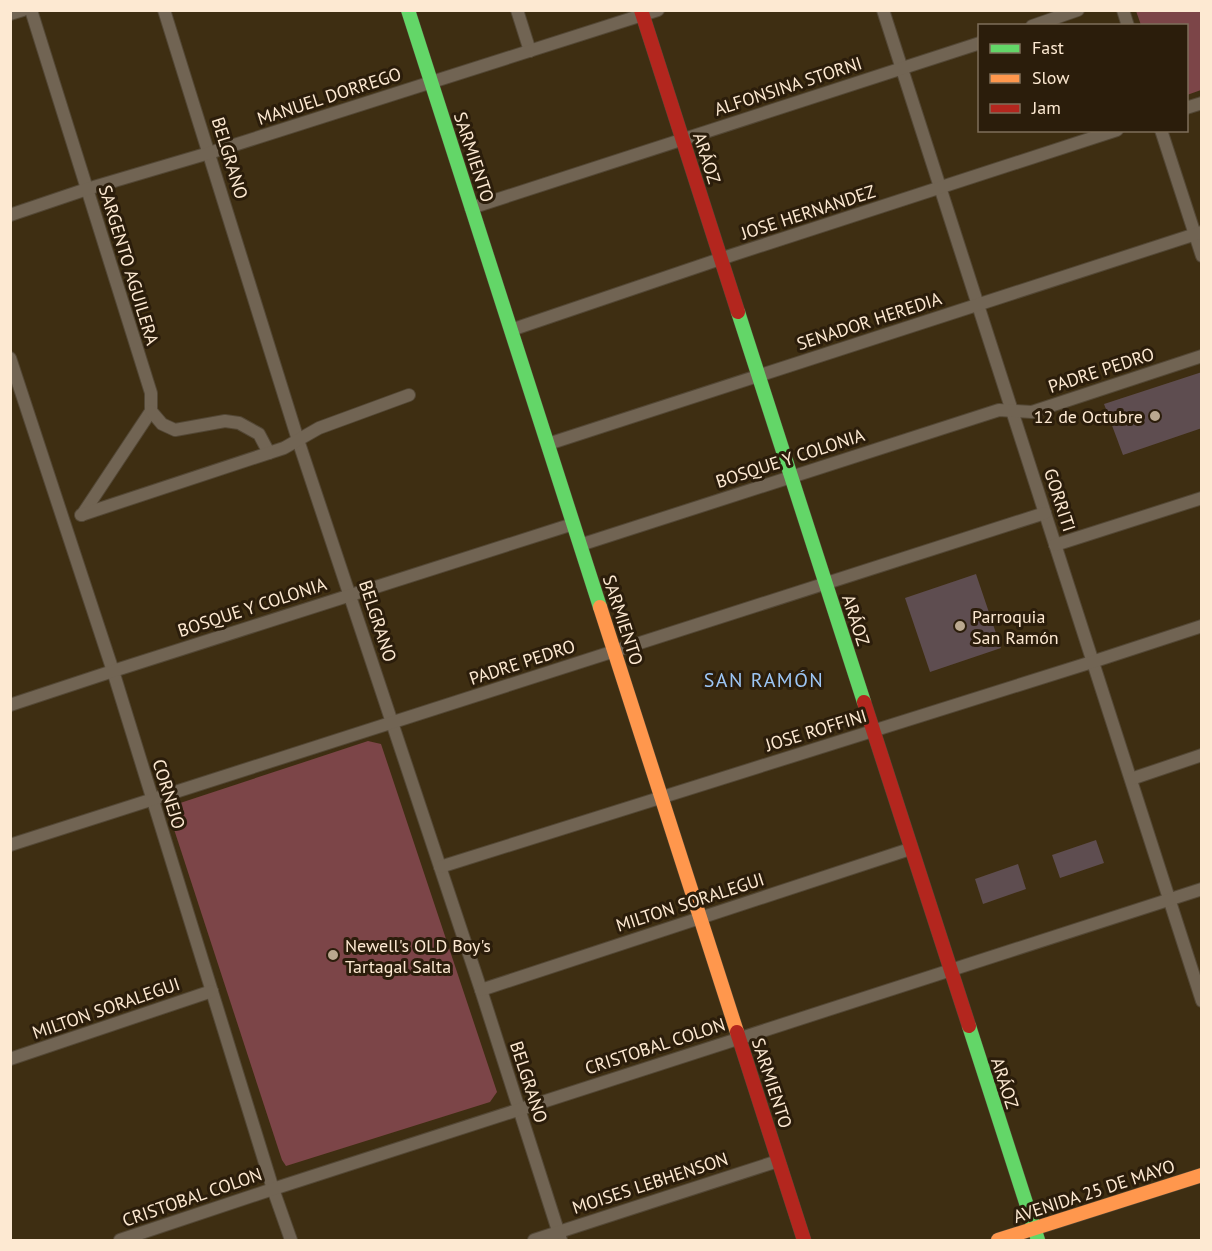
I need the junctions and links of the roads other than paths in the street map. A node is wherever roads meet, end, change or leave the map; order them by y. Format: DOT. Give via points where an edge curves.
graph roads {
  1 [pos="23,10"];
  2 [pos="32,10"];
  3 [pos="164,10"];
  4 [pos="408,10"];
  5 [pos="517,10"];
  6 [pos="658,10"];
  7 [pos="883,10"];
  8 [pos="1078,10"];
  9 [pos="641,13"];
  10 [pos="10,14"];
  11 [pos="1038,24"];
  12 [pos="978,44"];
  13 [pos="530,51"];
  14 [pos="902,68"];
  15 [pos="431,82"];
  16 [pos="1111,132"];
  17 [pos="1162,132"];
  18 [pos="682,139"];
  19 [pos="209,153"];
  20 [pos="940,188"];
  21 [pos="87,189"];
  22 [pos="471,208"];
  23 [pos="10,215"];
  24 [pos="1198,233"];
  25 [pos="1202,256"];
  26 [pos="720,259"];
  27 [pos="978,305"];
  28 [pos="511,330"];
  29 [pos="1202,356"];
  30 [pos="10,358"];
  31 [pos="758,376"];
  32 [pos="409,395"];
  33 [pos="1012,410"];
  34 [pos="151,411"];
  35 [pos="298,440"];
  36 [pos="548,444"];
  37 [pos="269,453"];
  38 [pos="791,476"];
  39 [pos="1202,498"];
  40 [pos="1045,513"];
  41 [pos="82,515"];
  42 [pos="63,521"];
  43 [pos="573,524"];
  44 [pos="580,545"];
  45 [pos="1055,545"];
  46 [pos="826,583"];
  47 [pos="350,595"];
  48 [pos="1202,626"];
  49 [pos="614,651"];
  50 [pos="1092,662"];
  51 [pos="112,671"];
  52 [pos="10,705"];
  53 [pos="392,722"];
  54 [pos="873,731"];
  55 [pos="1202,755"];
  56 [pos="1131,779"];
  57 [pos="661,797"];
  58 [pos="152,799"];
  59 [pos="10,844"];
  60 [pos="910,849"];
  61 [pos="440,867"];
  62 [pos="1202,889"];
  63 [pos="1169,900"];
  64 [pos="700,918"];
  65 [pos="950,970"];
  66 [pos="481,990"];
  67 [pos="212,991"];
  68 [pos="1202,1001"];
  69 [pos="739,1038"];
  70 [pos="10,1059"];
  71 [pos="519,1109"];
  72 [pos="778,1161"];
  73 [pos="1202,1175"];
  74 [pos="273,1189"];
  75 [pos="1036,1235"];
  76 [pos="560,1236"];
  77 [pos="120,1240"];
  78 [pos="291,1240"];
  79 [pos="534,1240"];
  80 [pos="804,1240"];
  81 [pos="998,1240"];
  1 -- 10 [label="street"];
  2 -- 21 [label="street, SARGENTO AGUILERA"];
  3 -- 19 [label="street, BELGRANO"];
  4 -- 15 [label="street, SARMIENTO"];
  5 -- 13 [label="street"];
  6 -- 9 [label="street, MANUEL DORREGO"];
  7 -- 14 [label="street, GORRITI"];
  8 -- 11 [label="street"];
  9 -- 13 [label="street, MANUEL DORREGO"];
  9 -- 18 [label="street, ARÁOZ"];
  12 -- 14 [label="street, ALFONSINA STORNI"];
  13 -- 15 [label="street, MANUEL DORREGO"];
  14 -- 18 [label="street, ALFONSINA STORNI"];
  14 -- 20 [label="street, GORRITI"];
  15 -- 19 [label="street, MANUEL DORREGO"];
  15 -- 22 [label="street, SARMIENTO"];
  16 -- 20 [label="street, JOSE HERNANDEZ"];
  17 -- 24 [label="street"];
  18 -- 22 [label="street, ALFONSINA STORNI"];
  18 -- 26 [label="street, ARÁOZ"];
  19 -- 21 [label="street, MANUEL DORREGO"];
  19 -- 35 [label="street, BELGRANO"];
  20 -- 26 [label="street, JOSE HERNANDEZ"];
  20 -- 27 [label="street, GORRITI"];
  21 -- 23 [label="street, MANUEL DORREGO"];
  21 -- 34 [label="street, SARGENTO AGUILERA" via="151,393"];
  22 -- 28 [label="street, SARMIENTO"];
  24 -- 25 [label="street"];
  24 -- 27 [label="street, SENADOR HEREDIA"];
  26 -- 28 [label="street, JOSE HERNANDEZ"];
  26 -- 31 [label="street, ARÁOZ"];
  27 -- 31 [label="street, SENADOR HEREDIA"];
  27 -- 33 [label="street, GORRITI"];
  28 -- 36 [label="street, SARMIENTO"];
  29 -- 33 [label="street, PADRE PEDRO" via="1032,412"];
  30 -- 42 [label="street, CORNEJO"];
  31 -- 36 [label="street, SENADOR HEREDIA"];
  31 -- 38 [label="street, ARÁOZ"];
  32 -- 35 [label="street" via="319,428"];
  33 -- 38 [label="street, BOSQUE Y COLONIA" via="999,410"];
  33 -- 40 [label="street, GORRITI"];
  34 -- 37 [label="street" via="162,424 174,430 225,421 239,423 259,434"];
  34 -- 41 [label="street"];
  35 -- 37 [label="street"];
  35 -- 47 [label="street, BELGRANO"];
  36 -- 43 [label="street, SARMIENTO"];
  37 -- 41 [label="street"];
  38 -- 44 [label="street, BOSQUE Y COLONIA"];
  38 -- 46 [label="street, ARÁOZ"];
  39 -- 45 [label="street"];
  40 -- 45 [label="street, GORRITI"];
  40 -- 46 [label="street, PADRE PEDRO"];
  41 -- 42 [label="street"];
  42 -- 51 [label="street, CORNEJO"];
  43 -- 44 [label="street, SARMIENTO"];
  43 -- 47 [label="street, BOSQUE Y COLONIA"];
  44 -- 49 [label="street, SARMIENTO"];
  45 -- 50 [label="street, GORRITI"];
  46 -- 49 [label="street, PADRE PEDRO"];
  46 -- 54 [label="street, ARÁOZ"];
  47 -- 51 [label="street, BOSQUE Y COLONIA"];
  47 -- 53 [label="street, BELGRANO"];
  48 -- 50 [label="street, JOSE ROFFINI"];
  49 -- 53 [label="street, PADRE PEDRO"];
  49 -- 57 [label="street, SARMIENTO"];
  50 -- 54 [label="street, JOSE ROFFINI"];
  50 -- 56 [label="street, GORRITI"];
  51 -- 52 [label="street, BOSQUE Y COLONIA"];
  51 -- 58 [label="street, CORNEJO"];
  53 -- 58 [label="street, PADRE PEDRO"];
  53 -- 61 [label="street, BELGRANO"];
  54 -- 57 [label="street, JOSE ROFFINI"];
  54 -- 60 [label="street, ARÁOZ"];
  55 -- 56 [label="street"];
  56 -- 63 [label="street, GORRITI"];
  57 -- 61 [label="street, JOSE ROFFINI"];
  57 -- 64 [label="street, SARMIENTO"];
  58 -- 59 [label="street, PADRE PEDRO"];
  58 -- 67 [label="street, CORNEJO"];
  60 -- 64 [label="street, MILTON SORALEGUI"];
  60 -- 65 [label="street, ARÁOZ"];
  61 -- 66 [label="street, BELGRANO"];
  62 -- 63 [label="street, CRISTOBAL COLON"];
  63 -- 65 [label="street, CRISTOBAL COLON"];
  63 -- 68 [label="street, GORRITI"];
  64 -- 66 [label="street, MILTON SORALEGUI"];
  64 -- 69 [label="street, SARMIENTO"];
  65 -- 69 [label="street, CRISTOBAL COLON"];
  65 -- 75 [label="street, ARÁOZ"];
  66 -- 71 [label="street, BELGRANO"];
  67 -- 70 [label="street, MILTON SORALEGUI"];
  67 -- 74 [label="street, CORNEJO"];
  69 -- 71 [label="street, CRISTOBAL COLON"];
  69 -- 72 [label="street, SARMIENTO"];
  71 -- 74 [label="street, CRISTOBAL COLON"];
  71 -- 76 [label="street, BELGRANO"];
  72 -- 76 [label="street, MOISES LEBHENSON"];
  72 -- 80 [label="street, SARMIENTO"];
  73 -- 75 [label="street, AVENIDA 25 DE MAYO"];
  74 -- 77 [label="street, CRISTOBAL COLON"];
  74 -- 78 [label="street, CORNEJO"];
  75 -- 81 [label="street, AVENIDA 25 DE MAYO"];
  76 -- 79 [label="street, MOISES LEBHENSON"];
}
